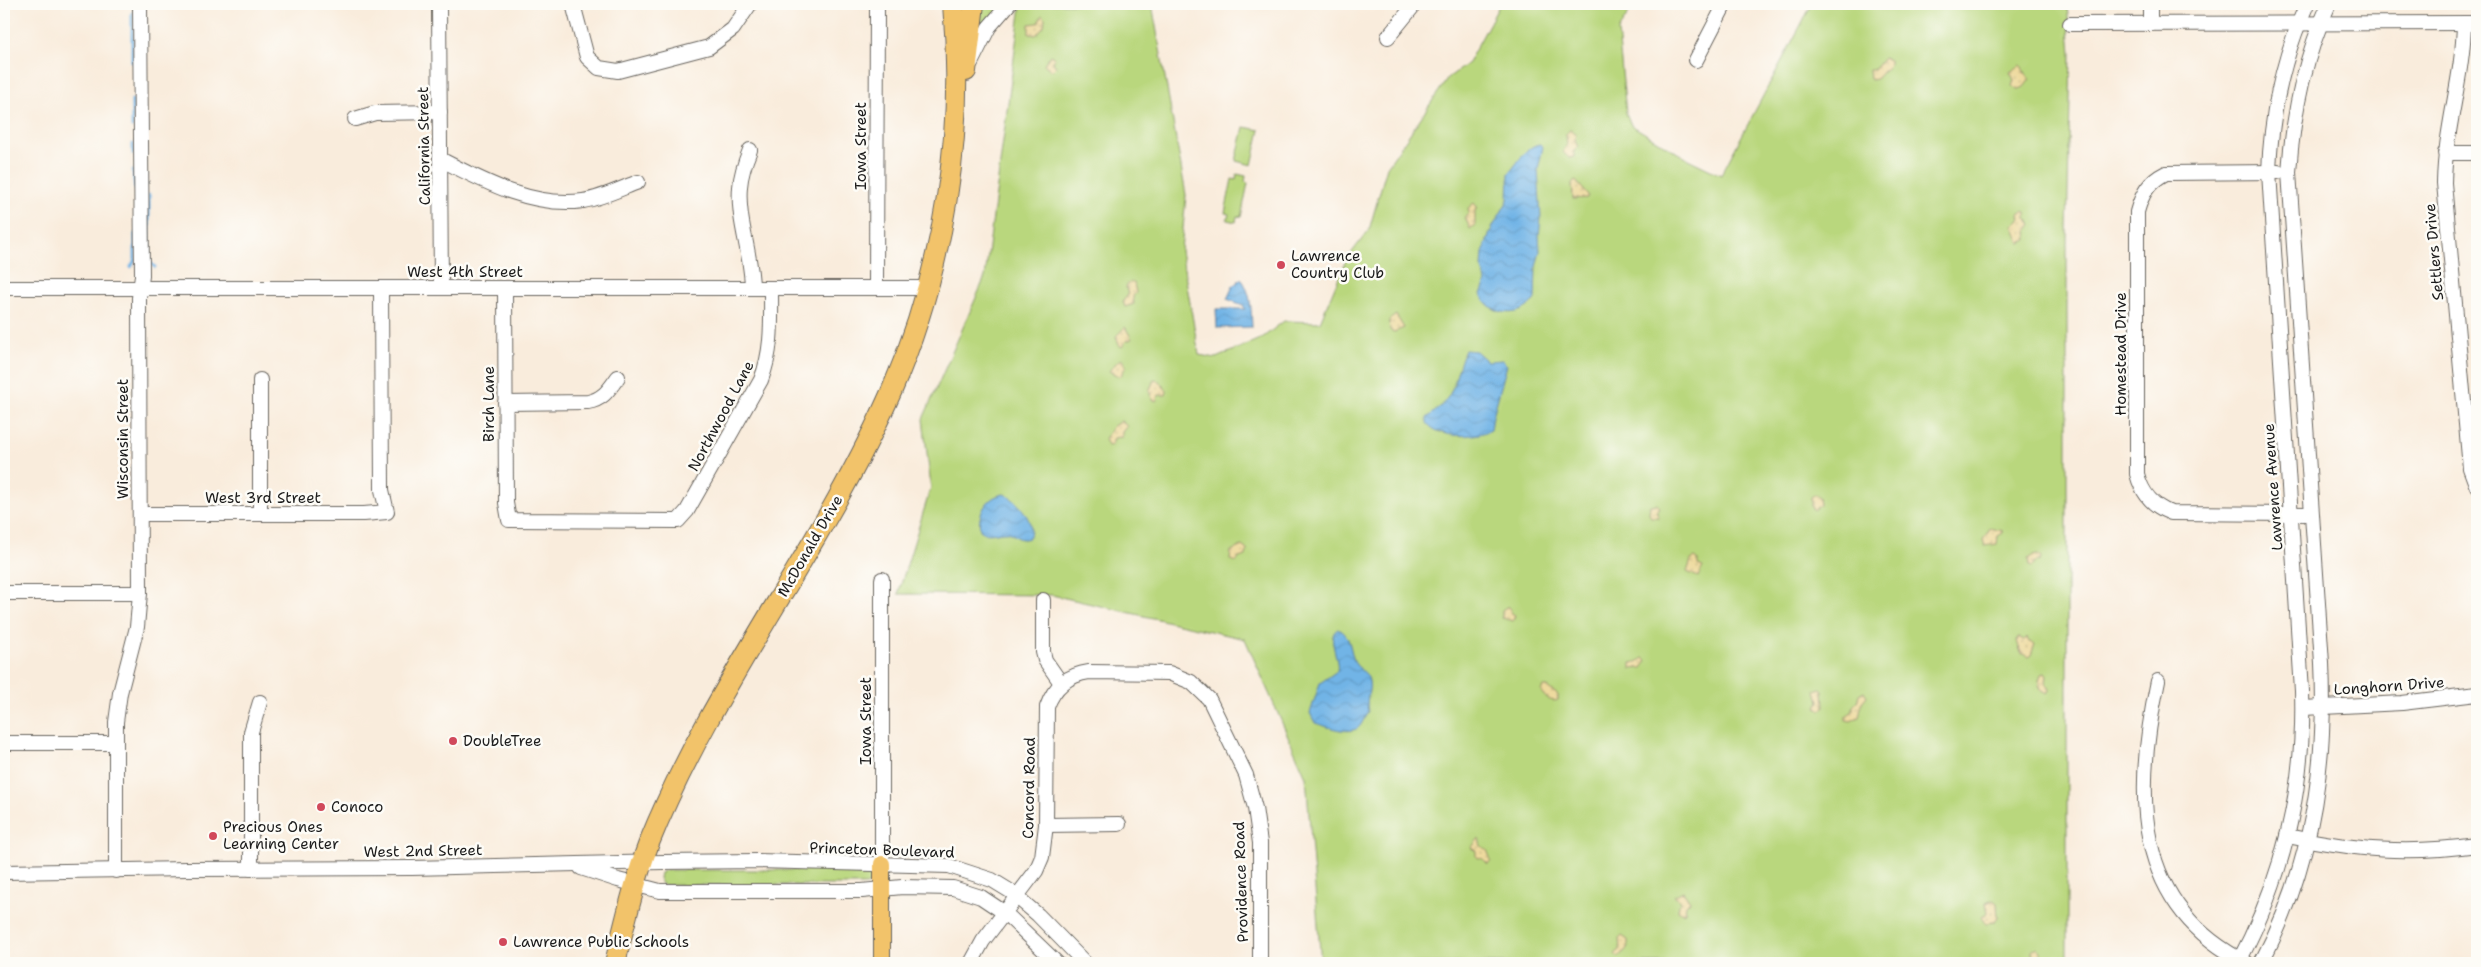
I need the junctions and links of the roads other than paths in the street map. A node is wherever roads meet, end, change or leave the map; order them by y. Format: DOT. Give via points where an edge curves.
graph roads {
  1 [pos="140,4"];
  2 [pos="439,4"];
  3 [pos="572,4"];
  4 [pos="750,4"];
  5 [pos="877,4"];
  6 [pos="954,4"];
  7 [pos="974,4"];
  8 [pos="1009,4"];
  9 [pos="1416,4"];
  10 [pos="1725,4"];
  11 [pos="2150,4"];
  12 [pos="2307,4"];
  13 [pos="2318,4"];
  14 [pos="2329,4"];
  15 [pos="2320,23"];
  16 [pos="2471,23"];
  17 [pos="2070,24"];
  18 [pos="2150,24"];
  19 [pos="2298,24"];
  20 [pos="1388,37"];
  21 [pos="1696,60"];
  22 [pos="965,75"];
  23 [pos="440,112"];
  24 [pos="957,112"];
  25 [pos="356,119"];
  26 [pos="750,150"];
  27 [pos="2445,153"];
  28 [pos="2477,153"];
  29 [pos="440,159"];
  30 [pos="2269,172"];
  31 [pos="2288,172"];
  32 [pos="638,182"];
  33 [pos="4,288"];
  34 [pos="140,288"];
  35 [pos="381,288"];
  36 [pos="441,288"];
  37 [pos="505,288"];
  38 [pos="752,288"];
  39 [pos="771,288"];
  40 [pos="876,288"];
  41 [pos="927,288"];
  42 [pos="618,377"];
  43 [pos="260,380"];
  44 [pos="505,403"];
  45 [pos="2475,483"];
  46 [pos="140,514"];
  47 [pos="260,514"];
  48 [pos="2291,514"];
  49 [pos="2311,514"];
  50 [pos="509,520"];
  51 [pos="882,579"];
  52 [pos="4,593"];
  53 [pos="140,593"];
  54 [pos="1043,600"];
  55 [pos="2158,681"];
  56 [pos="1061,683"];
  57 [pos="2477,694"];
  58 [pos="260,702"];
  59 [pos="2324,707"];
  60 [pos="2303,708"];
  61 [pos="4,743"];
  62 [pos="116,743"];
  63 [pos="1119,824"];
  64 [pos="1046,825"];
  65 [pos="2287,836"];
  66 [pos="2307,840"];
  67 [pos="2477,845"];
  68 [pos="643,862"];
  69 [pos="882,864"];
  70 [pos="573,865"];
  71 [pos="251,869"];
  72 [pos="116,871"];
  73 [pos="4,872"];
  74 [pos="636,885"];
  75 [pos="882,889"];
  76 [pos="1017,897"];
  77 [pos="1005,912"];
  78 [pos="2241,962"];
  79 [pos="615,963"];
  80 [pos="882,963"];
  81 [pos="971,963"];
  82 [pos="1057,963"];
  83 [pos="1085,963"];
  84 [pos="1260,963"];
  85 [pos="2262,963"];
  1 -- 34 [label="street, Wisconsin Street"];
  2 -- 23 [label="street, California Street"];
  3 -- 4 [label="street" via="587,57 599,68 618,71 709,47 733,29"];
  5 -- 40 [label="street, Iowa Street"];
  6 -- 24 [label="highway, McDonald Drive"];
  7 -- 22 [label="highway, McDonald Drive"];
  8 -- 22 [label="street" via="989,27"];
  9 -- 20 [label="street"];
  10 -- 21 [label="street"];
  11 -- 18 [label="street"];
  12 -- 19 [label="street, Lawrence Avenue"];
  13 -- 15 [label="street"];
  14 -- 15 [label="street"];
  15 -- 16 [label="street"];
  15 -- 19 [label="street"];
  15 -- 31 [label="street" via="2300,88"];
  16 -- 27 [label="street, Settlers Drive"];
  17 -- 18 [label="street"];
  18 -- 19 [label="street"];
  19 -- 30 [label="street, Lawrence Avenue" via="2278,94"];
  22 -- 24 [label="highway, McDonald Drive"];
  23 -- 25 [label="street" via="375,113"];
  23 -- 29 [label="street, California Street"];
  24 -- 41 [label="highway, McDonald Drive" via="946,200"];
  26 -- 38 [label="street" via="743,168 740,204 752,266"];
  27 -- 28 [label="street"];
  27 -- 45 [label="street, Settlers Drive" via="2444,183"];
  29 -- 32 [label="street" via="502,188 557,202 583,201"];
  29 -- 36 [label="street, California Street"];
  30 -- 31 [label="street, Homestead Drive"];
  30 -- 48 [label="street, Lawrence Avenue"];
  30 -- 48 [label="street, Homestead Drive" via="2166,174 2151,182 2140,198 2137,212 2137,474 2145,495 2171,513"];
  31 -- 49 [label="street"];
  33 -- 34 [label="street, West 4th Street"];
  34 -- 35 [label="street, West 4th Street"];
  34 -- 46 [label="street, Wisconsin Street"];
  35 -- 36 [label="street, West 4th Street"];
  35 -- 47 [label="street, West 3rd Street" via="382,490 386,512"];
  36 -- 37 [label="street, West 4th Street"];
  37 -- 38 [label="street, West 4th Street"];
  37 -- 44 [label="street, Birch Lane"];
  38 -- 39 [label="street, West 4th Street"];
  39 -- 40 [label="street, West 4th Street"];
  39 -- 50 [label="street, Northwood Lane" via="771,346 761,380 678,522"];
  40 -- 41 [label="street, West 4th Street"];
  41 -- 68 [label="highway, McDonald Drive" via="908,348 872,433 796,572 702,732 669,798"];
  42 -- 44 [label="street" via="598,400"];
  43 -- 47 [label="street"];
  44 -- 50 [label="street, Birch Lane"];
  46 -- 47 [label="street, West 3rd Street"];
  46 -- 53 [label="street, Wisconsin Street"];
  48 -- 49 [label="street, Homestead Drive"];
  48 -- 60 [label="street, Lawrence Avenue"];
  49 -- 59 [label="street"];
  51 -- 69 [label="street, Iowa Street"];
  52 -- 53 [label="street"];
  53 -- 62 [label="street, Wisconsin Street" via="137,627 117,706"];
  54 -- 56 [label="street" via="1043,652"];
  55 -- 78 [label="street" via="2150,716 2144,792 2152,854 2166,889 2185,916 2208,939"];
  56 -- 64 [label="street, Concord Road" via="1050,697 1046,720"];
  56 -- 84 [label="street, Providence Road" via="1079,673 1089,672 1169,673 1191,682 1209,699 1246,775 1255,808 1260,844"];
  57 -- 59 [label="street, Longhorn Drive" via="2402,703"];
  58 -- 71 [label="street" via="251,732"];
  59 -- 60 [label="street, Longhorn Drive"];
  59 -- 66 [label="street" via="2318,788"];
  60 -- 65 [label="street, Lawrence Avenue" via="2300,770"];
  61 -- 62 [label="street"];
  62 -- 72 [label="street, Wisconsin Street"];
  63 -- 64 [label="street"];
  64 -- 76 [label="street, Concord Road" via="1042,856 1036,871"];
  65 -- 66 [label="street"];
  65 -- 78 [label="street, Lawrence Avenue" via="2268,899"];
  66 -- 67 [label="street" via="2384,851 2427,851"];
  66 -- 85 [label="street" via="2294,886"];
  68 -- 69 [label="street, Princeton Boulevard"];
  68 -- 70 [label="street, West 2nd Street"];
  68 -- 74 [label="highway, McDonald Drive"];
  69 -- 75 [label="main road"];
  69 -- 76 [label="street, Princeton Boulevard" via="935,864 961,868 992,880"];
  70 -- 71 [label="street, West 2nd Street"];
  70 -- 74 [label="street, West 2nd Street"];
  71 -- 72 [label="street, West 2nd Street"];
  72 -- 73 [label="street, West 2nd Street"];
  74 -- 75 [label="street" via="673,891"];
  74 -- 79 [label="highway, McDonald Drive"];
  75 -- 77 [label="street" via="953,888 974,894"];
  75 -- 80 [label="main road"];
  76 -- 77 [label="street, Concord Road"];
  76 -- 83 [label="street, Princeton Boulevard"];
  77 -- 81 [label="street, Concord Road"];
  77 -- 82 [label="street"];
}
